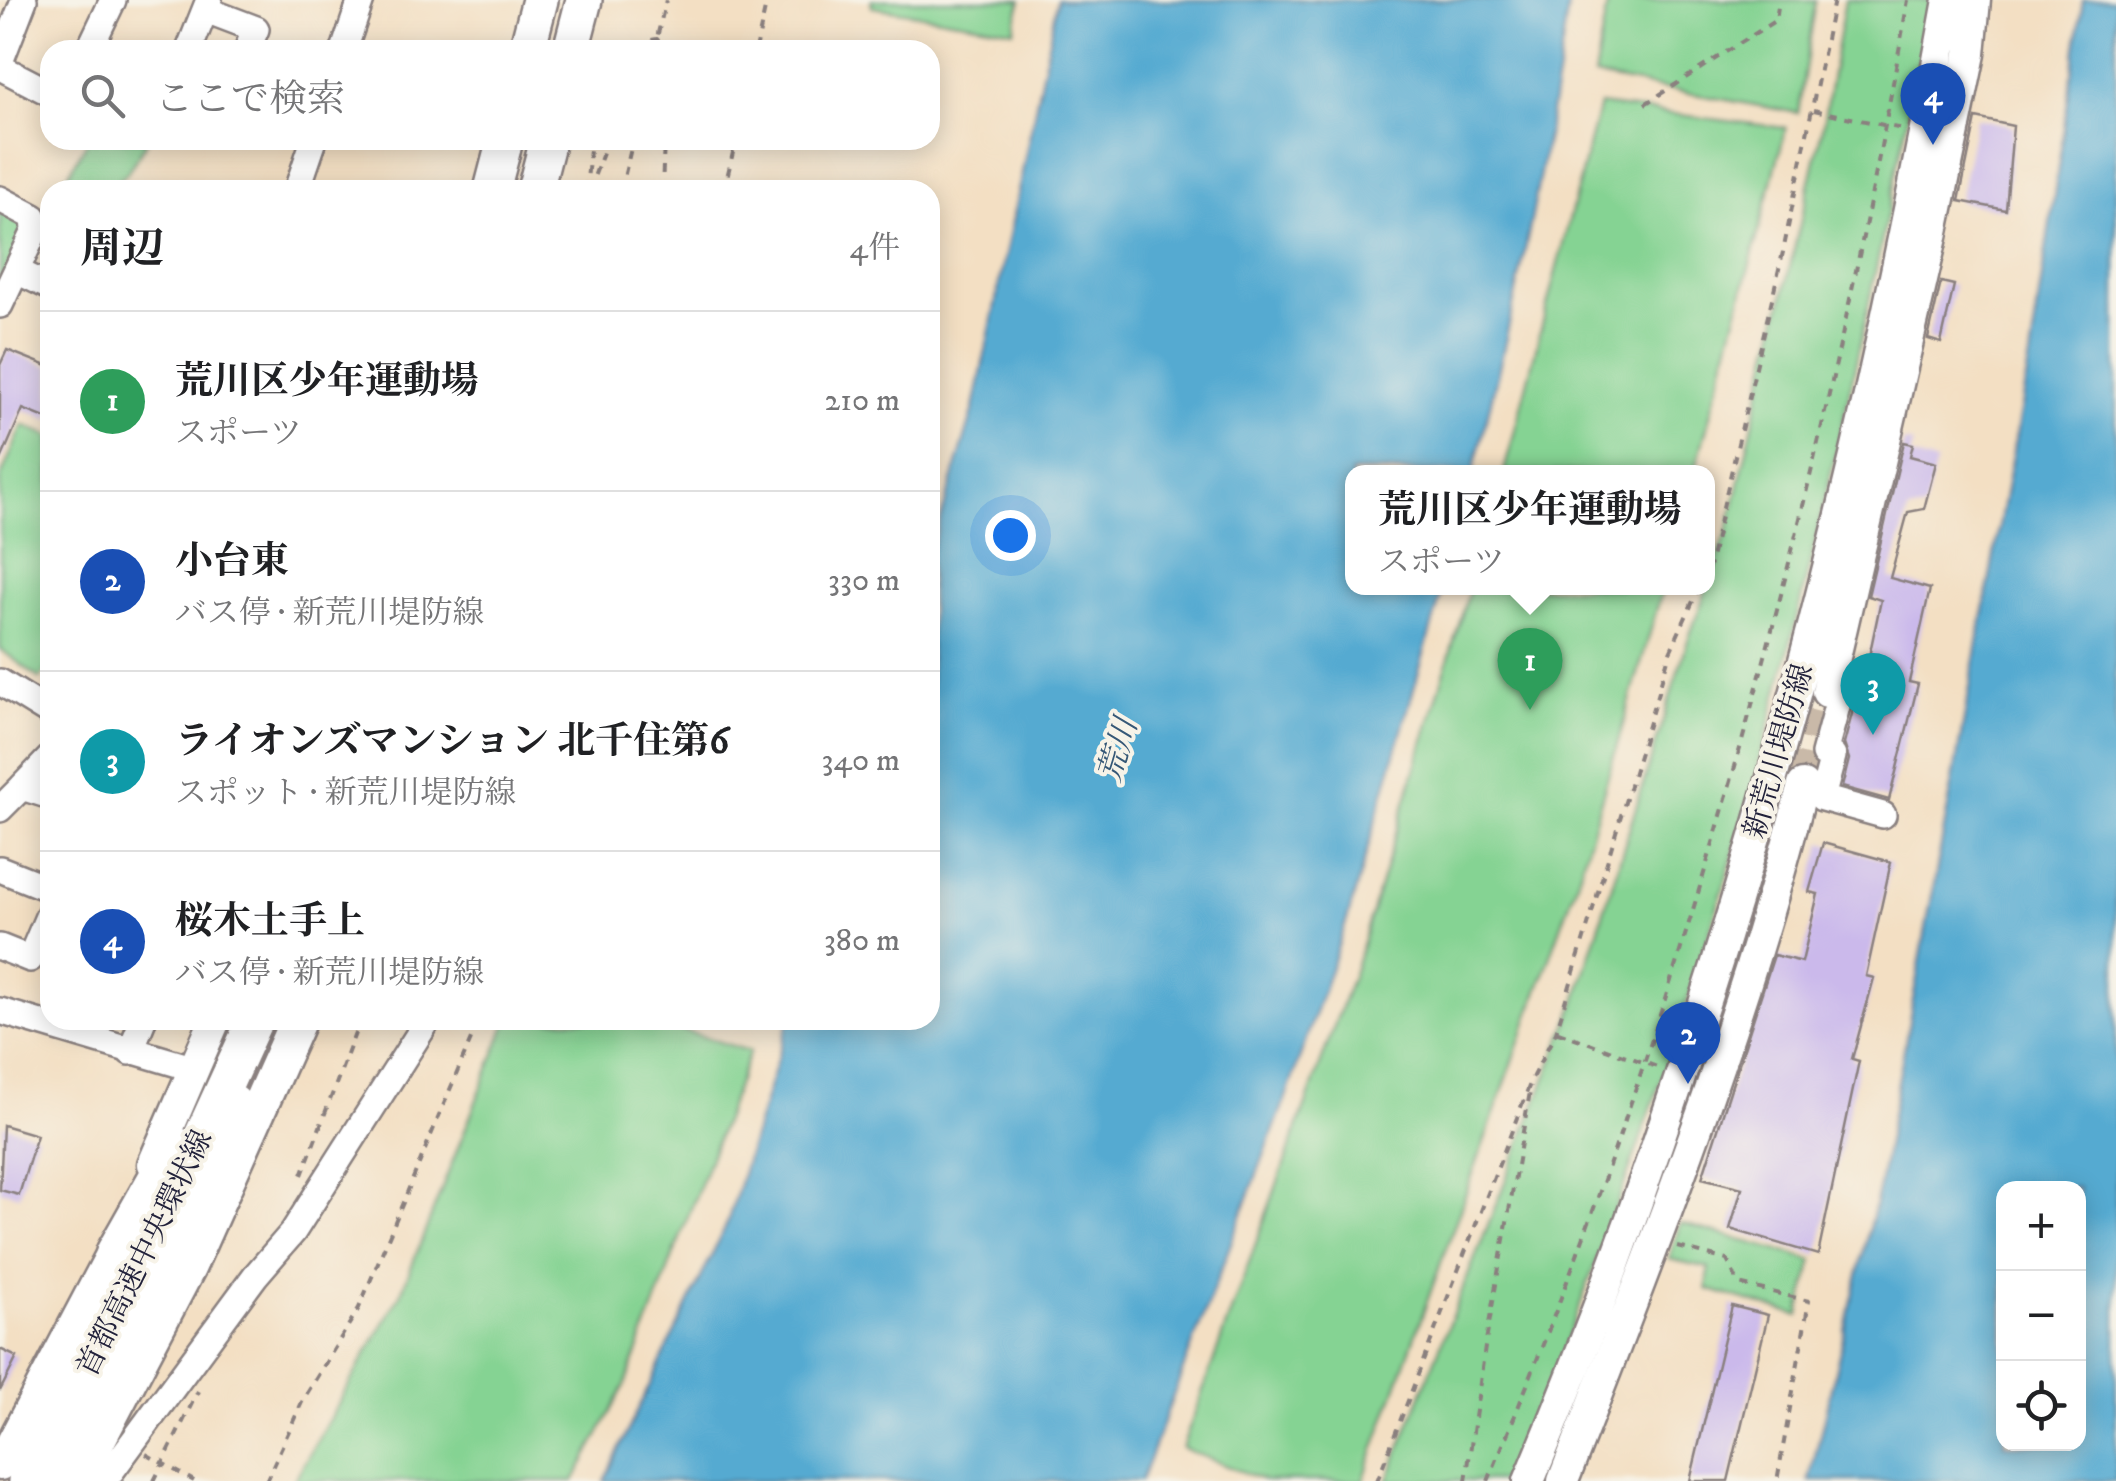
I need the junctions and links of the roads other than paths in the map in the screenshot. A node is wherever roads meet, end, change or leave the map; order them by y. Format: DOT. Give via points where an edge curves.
graph roads {
  1 [pos="24,0"];
  2 [pos="114,0"];
  3 [pos="361,0"];
  4 [pos="528,0"];
  5 [pos="540,0"];
  6 [pos="552,0"];
  7 [pos="567,0"];
  8 [pos="586,0"];
  9 [pos="1949,0"];
  10 [pos="1975,0"];
  11 [pos="208,5"];
  12 [pos="94,40"];
  13 [pos="193,40"];
  14 [pos="251,40"];
  15 [pos="347,40"];
  16 [pos="518,40"];
  17 [pos="530,40"];
  18 [pos="544,40"];
  19 [pos="557,40"];
  20 [pos="576,40"];
  21 [pos="0,64"];
  22 [pos="40,88"];
  23 [pos="311,150"];
  24 [pos="491,150"];
  25 [pos="502,150"];
  26 [pos="520,150"];
  27 [pos="533,150"];
  28 [pos="545,150"];
  29 [pos="557,150"];
  30 [pos="303,180"];
  31 [pos="483,180"];
  32 [pos="495,180"];
  33 [pos="512,180"];
  34 [pos="525,180"];
  35 [pos="538,180"];
  36 [pos="551,180"];
  37 [pos="0,200"];
  38 [pos="17,270"];
  39 [pos="40,282"];
  40 [pos="0,305"];
  41 [pos="0,682"];
  42 [pos="1834,692"];
  43 [pos="40,707"];
  44 [pos="40,768"];
  45 [pos="1802,785"];
  46 [pos="22,787"];
  47 [pos="40,793"];
  48 [pos="0,809"];
  49 [pos="1884,815"];
  50 [pos="0,869"];
  51 [pos="40,884"];
  52 [pos="40,936"];
  53 [pos="0,948"];
  54 [pos="0,1011"];
  55 [pos="40,1024"];
  56 [pos="60,1030"];
  57 [pos="139,1030"];
  58 [pos="211,1030"];
  59 [pos="227,1030"];
  60 [pos="282,1030"];
  61 [pos="294,1030"];
  62 [pos="422,1030"];
  63 [pos="260,1042"];
  64 [pos="130,1052"];
  65 [pos="195,1068"];
  66 [pos="220,1175"];
  67 [pos="114,1252"];
  68 [pos="168,1254"];
  69 [pos="0,1466"];
  70 [pos="26,1481"];
  71 [pos="48,1481"];
  72 [pos="66,1481"];
  73 [pos="76,1481"];
  74 [pos="104,1481"];
  75 [pos="1529,1481"];
  76 [pos="1563,1481"];
  1 -- 21 [label="street"];
  2 -- 12 [label="street"];
  3 -- 15 [label="street"];
  4 -- 16 [label="main road"];
  5 -- 17 [label="highway"];
  6 -- 18 [label="highway"];
  7 -- 19 [label="main road"];
  8 -- 20 [label="highway"];
  9 -- 75 [label="main road, 新荒川堤防線" via="1838,523 1753,842 1645,1175"];
  10 -- 42 [label="main road, 新荒川堤防線" via="1970,54"];
  11 -- 13 [label="street"];
  11 -- 14 [label="street" via="256,29"];
  21 -- 22 [label="street"];
  23 -- 30 [label="street"];
  24 -- 31 [label="main road"];
  25 -- 32 [label="highway"];
  26 -- 33 [label="highway"];
  27 -- 34 [label="main road"];
  28 -- 35 [label="highway"];
  29 -- 36 [label="highway"];
  37 -- 38 [label="street" via="34,217 36,231"];
  38 -- 39 [label="street"];
  38 -- 40 [label="street"];
  41 -- 43 [label="street"];
  42 -- 49 [label="street" via="1824,754 1833,756 1822,798"];
  44 -- 46 [label="street"];
  45 -- 76 [label="main road, 新荒川堤防線" via="1733,1014"];
  46 -- 47 [label="street"];
  46 -- 48 [label="street"];
  50 -- 51 [label="street"];
  52 -- 53 [label="street" via="30,959"];
  54 -- 55 [label="street"];
  56 -- 64 [label="street"];
  57 -- 64 [label="street"];
  58 -- 65 [label="main road"];
  59 -- 67 [label="highway" via="165,1166"];
  60 -- 66 [label="main road"];
  61 -- 73 [label="highway, 首都高速中央環状線" via="188,1266"];
  62 -- 74 [label="street" via="293,1232"];
  63 -- 66 [label="highway"];
  63 -- 68 [label="highway"];
  63 -- 68 [label="main road"];
  63 -- 70 [label="highway, 首都高速中央環状線"];
  64 -- 65 [label="street"];
  65 -- 67 [label="main road"];
  66 -- 72 [label="main road"];
  67 -- 69 [label="main road"];
  68 -- 71 [label="main road"];
}
